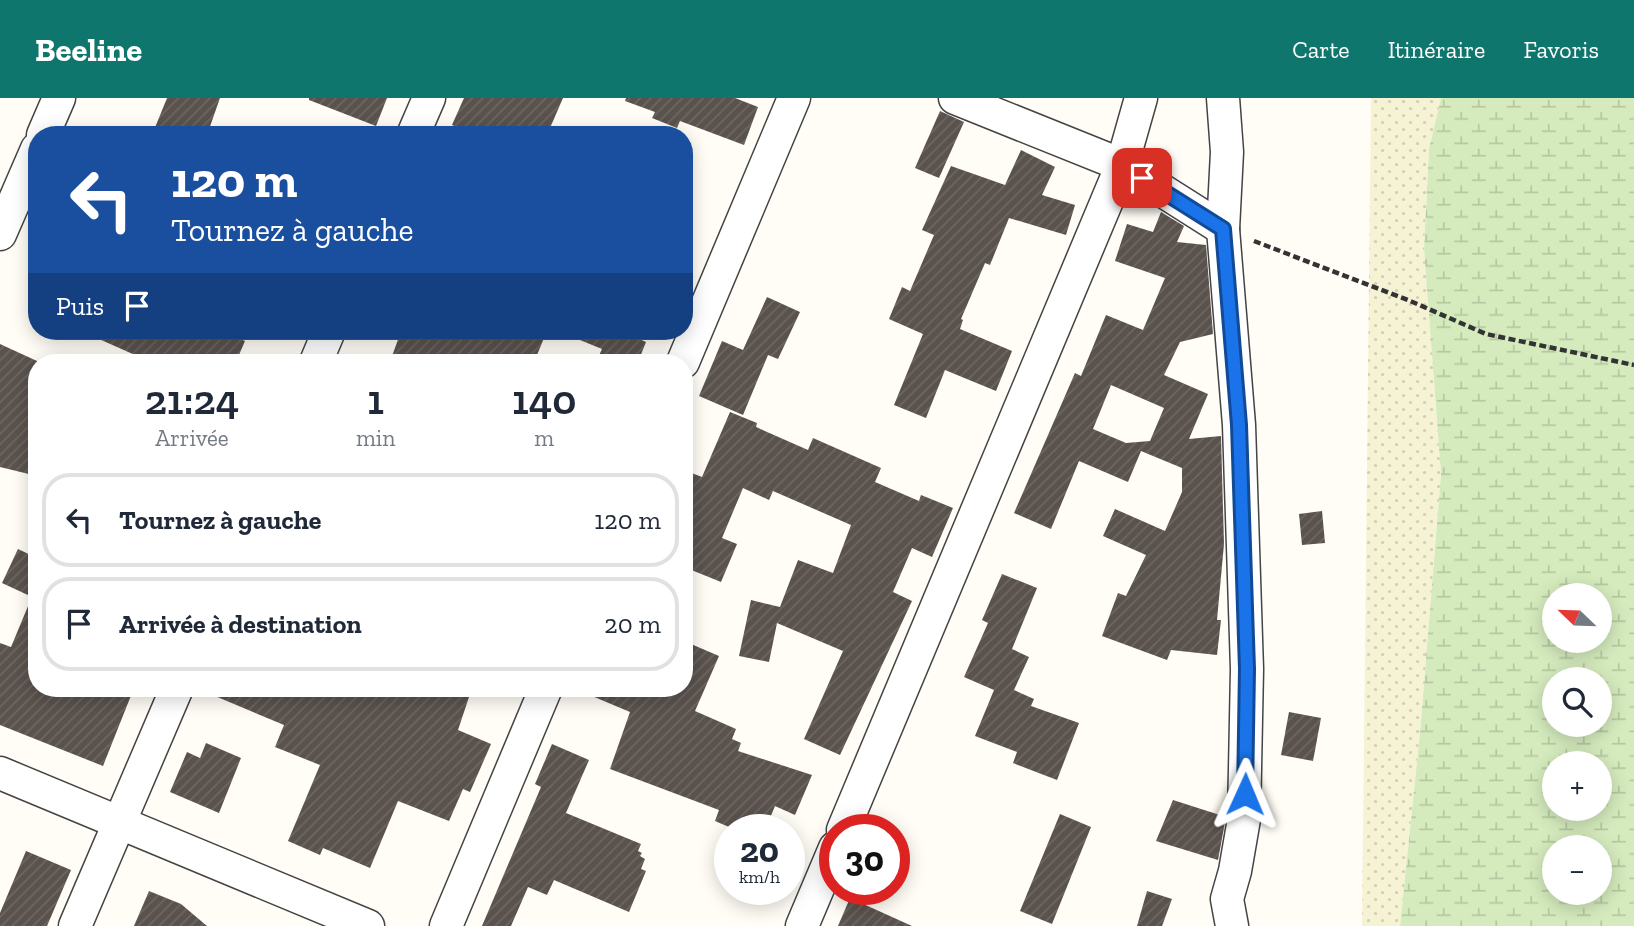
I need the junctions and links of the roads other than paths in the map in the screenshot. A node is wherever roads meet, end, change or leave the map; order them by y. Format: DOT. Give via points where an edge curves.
graph roads {
  1 [pos="59,98"];
  2 [pos="429,98"];
  3 [pos="794,98"];
  4 [pos="955,98"];
  5 [pos="1141,98"];
  6 [pos="1223,98"];
  7 [pos="47,126"];
  8 [pos="417,126"];
  9 [pos="1122,165"];
  10 [pos="28,170"];
  11 [pos="1223,229"];
  12 [pos="0,234"];
  13 [pos="693,338"];
  14 [pos="173,697"];
  15 [pos="542,697"];
  16 [pos="0,773"];
  17 [pos="849,814"];
  18 [pos="120,822"];
  19 [pos="819,886"];
  20 [pos="75,926"];
  21 [pos="368,926"];
  22 [pos="446,926"];
  23 [pos="802,926"];
  24 [pos="1232,926"];
  1 -- 7 [label="street"];
  2 -- 8 [label="street"];
  3 -- 13 [label="street"];
  4 -- 9 [label="street"];
  5 -- 9 [label="street"];
  6 -- 11 [label="street" via="1227,152"];
  9 -- 11 [label="street"];
  9 -- 17 [label="street"];
  10 -- 12 [label="street"];
  11 -- 24 [label="street" via="1239,425 1247,669 1244,819 1227,899"];
  14 -- 18 [label="street"];
  15 -- 22 [label="street"];
  16 -- 18 [label="street"];
  18 -- 20 [label="street"];
  18 -- 21 [label="street"];
  19 -- 23 [label="street"];
}
